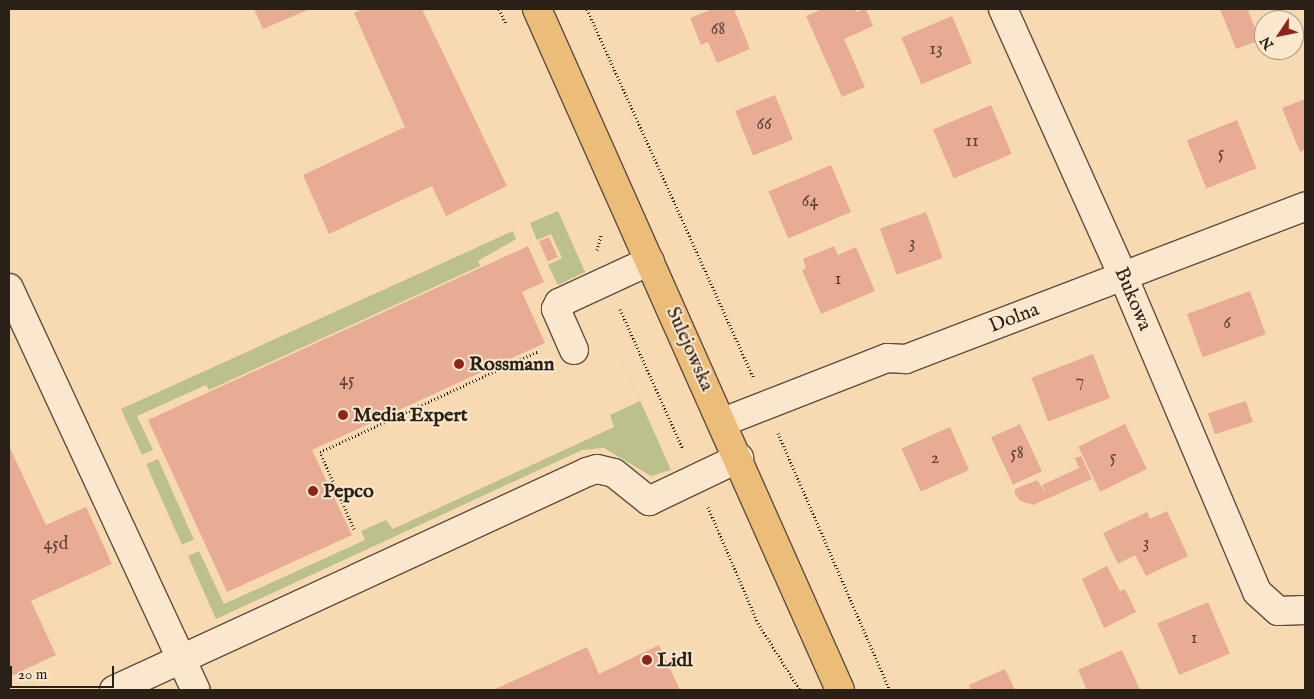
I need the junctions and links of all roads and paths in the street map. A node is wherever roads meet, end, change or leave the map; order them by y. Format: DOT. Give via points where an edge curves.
graph roads {
  1 [pos="499,9"];
  2 [pos="537,9"];
  3 [pos="587,9"];
  4 [pos="1003,9"];
  5 [pos="507,27"];
  6 [pos="1305,208"];
  7 [pos="597,226"];
  8 [pos="650,261"];
  9 [pos="1123,276"];
  10 [pos="607,280"];
  11 [pos="9,288"];
  12 [pos="621,312"];
  13 [pos="612,316"];
  14 [pos="572,343"];
  15 [pos="751,372"];
  16 [pos="758,372"];
  17 [pos="765,405"];
  18 [pos="723,422"];
  19 [pos="739,458"];
  20 [pos="696,478"];
  21 [pos="354,529"];
  22 [pos="1305,610"];
  23 [pos="182,660"];
  24 [pos="114,690"];
  25 [pos="196,690"];
  26 [pos="800,690"];
  27 [pos="840,690"];
  28 [pos="890,690"];
  1 -- 5 [label="path"];
  2 -- 8 [label="main road, Sulejowska"];
  3 -- 15 [label="path"];
  4 -- 9 [label="street, Bukowa"];
  6 -- 9 [label="street, Dolna"];
  7 -- 10 [label="path" via="602,240 596,253"];
  8 -- 10 [label="street"];
  8 -- 18 [label="main road, Sulejowska"];
  9 -- 17 [label="street, Dolna" via="906,359 887,358"];
  9 -- 22 [label="street, Bukowa" via="1257,592 1278,611"];
  10 -- 12 [label="path"];
  10 -- 14 [label="street" via="559,303 556,309"];
  11 -- 23 [label="street"];
  12 -- 13 [label="path"];
  12 -- 20 [label="path"];
  14 -- 21 [label="path" via="320,452"];
  15 -- 16 [label="path"];
  15 -- 17 [label="path"];
  17 -- 18 [label="street, Dolna"];
  17 -- 28 [label="path"];
  18 -- 19 [label="main road, Sulejowska"];
  19 -- 20 [label="street"];
  19 -- 27 [label="main road, Sulejowska"];
  20 -- 23 [label="street" via="649,501 614,473 597,469 586,472"];
  20 -- 26 [label="path" via="758,623"];
  23 -- 24 [label="street"];
  23 -- 25 [label="street"];
}
